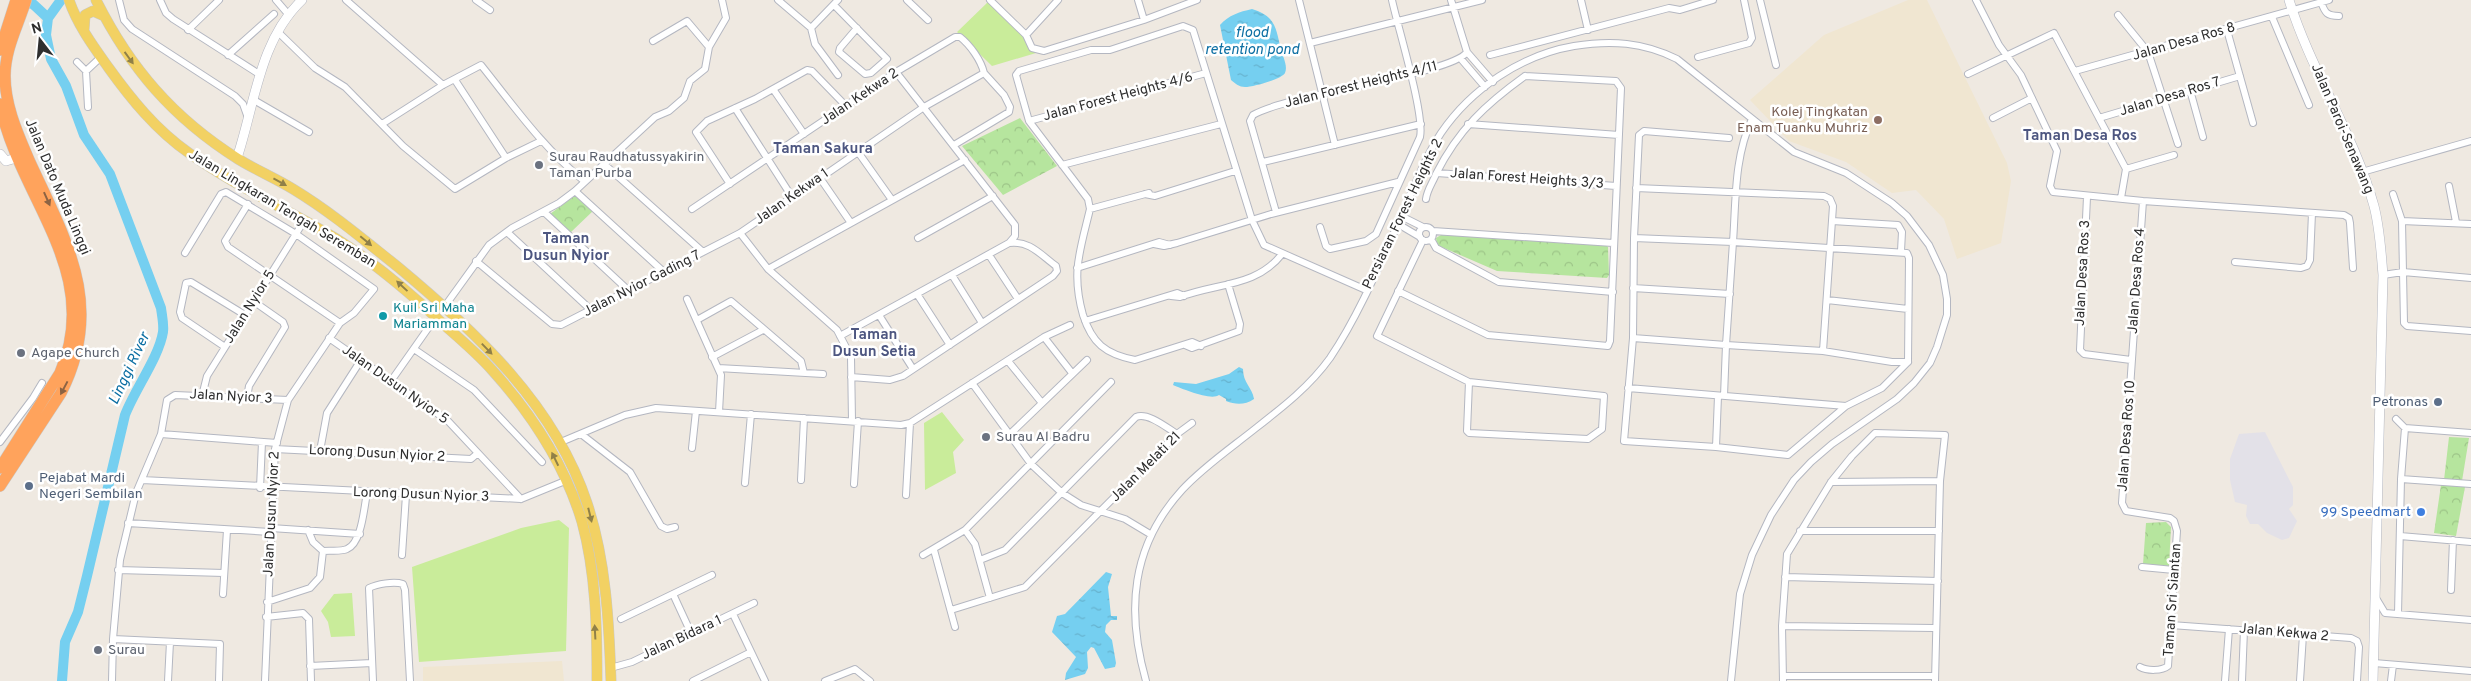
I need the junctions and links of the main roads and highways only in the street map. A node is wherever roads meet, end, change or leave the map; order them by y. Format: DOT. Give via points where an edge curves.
graph roads {
  1 [pos="16,0"];
  2 [pos="26,0"];
  3 [pos="96,0"];
  4 [pos="302,0"];
  5 [pos="2289,0"];
  6 [pos="71,5"];
  7 [pos="16,16"];
  8 [pos="104,16"];
  9 [pos="84,31"];
  10 [pos="0,50"];
  11 [pos="0,104"];
  12 [pos="0,154"];
  13 [pos="23,156"];
  14 [pos="237,158"];
  15 [pos="0,468"];
  16 [pos="0,486"];
  17 [pos="597,681"];
  18 [pos="611,681"];
  19 [pos="2373,681"];
  1 -- 7 [label="highway, Jalan Dato Muda Linggi"];
  2 -- 7 [label="highway, Jalan Dato Muda Linggi"];
  3 -- 8 [label="main road, Jalan Lingkaran Tengah Seremban"];
  4 -- 14 [label="main road" via="288,14 259,74 250,121"];
  5 -- 19 [label="main road, Jalan Paroi-Senawang" via="2362,172 2377,222 2383,275"];
  6 -- 9 [label="main road, Jalan Lingkaran Tengah Seremban"];
  7 -- 10 [label="highway, Jalan Dato Muda Linggi"];
  7 -- 13 [label="highway, Jalan Dato Muda Linggi" via="5,77"];
  8 -- 9 [label="main road" via="93,11 85,15"];
  8 -- 14 [label="main road, Jalan Lingkaran Tengah Seremban, one-way" via="119,44 159,96 182,118"];
  17 -- 9 [label="main road, Jalan Lingkaran Tengah Seremban, one-way" via="594,595 581,521 554,455 528,414 491,368 393,278 335,238 230,180 188,153 157,127 133,101"];
  11 -- 13 [label="highway, Jalan Dato Muda Linggi" via="9,136"];
  12 -- 13 [label="main road" via="6,161"];
  13 -- 15 [label="highway, Jalan Dato Muda Linggi" via="62,258 74,309 67,359"];
  13 -- 16 [label="highway, Jalan Dato Muda Linggi, one-way" via="62,233 77,276 81,327 75,362 65,385"];
  14 -- 18 [label="main road, Jalan Lingkaran Tengah Seremban, one-way" via="348,226 446,306 534,403 561,442 587,502 603,565"];
}
